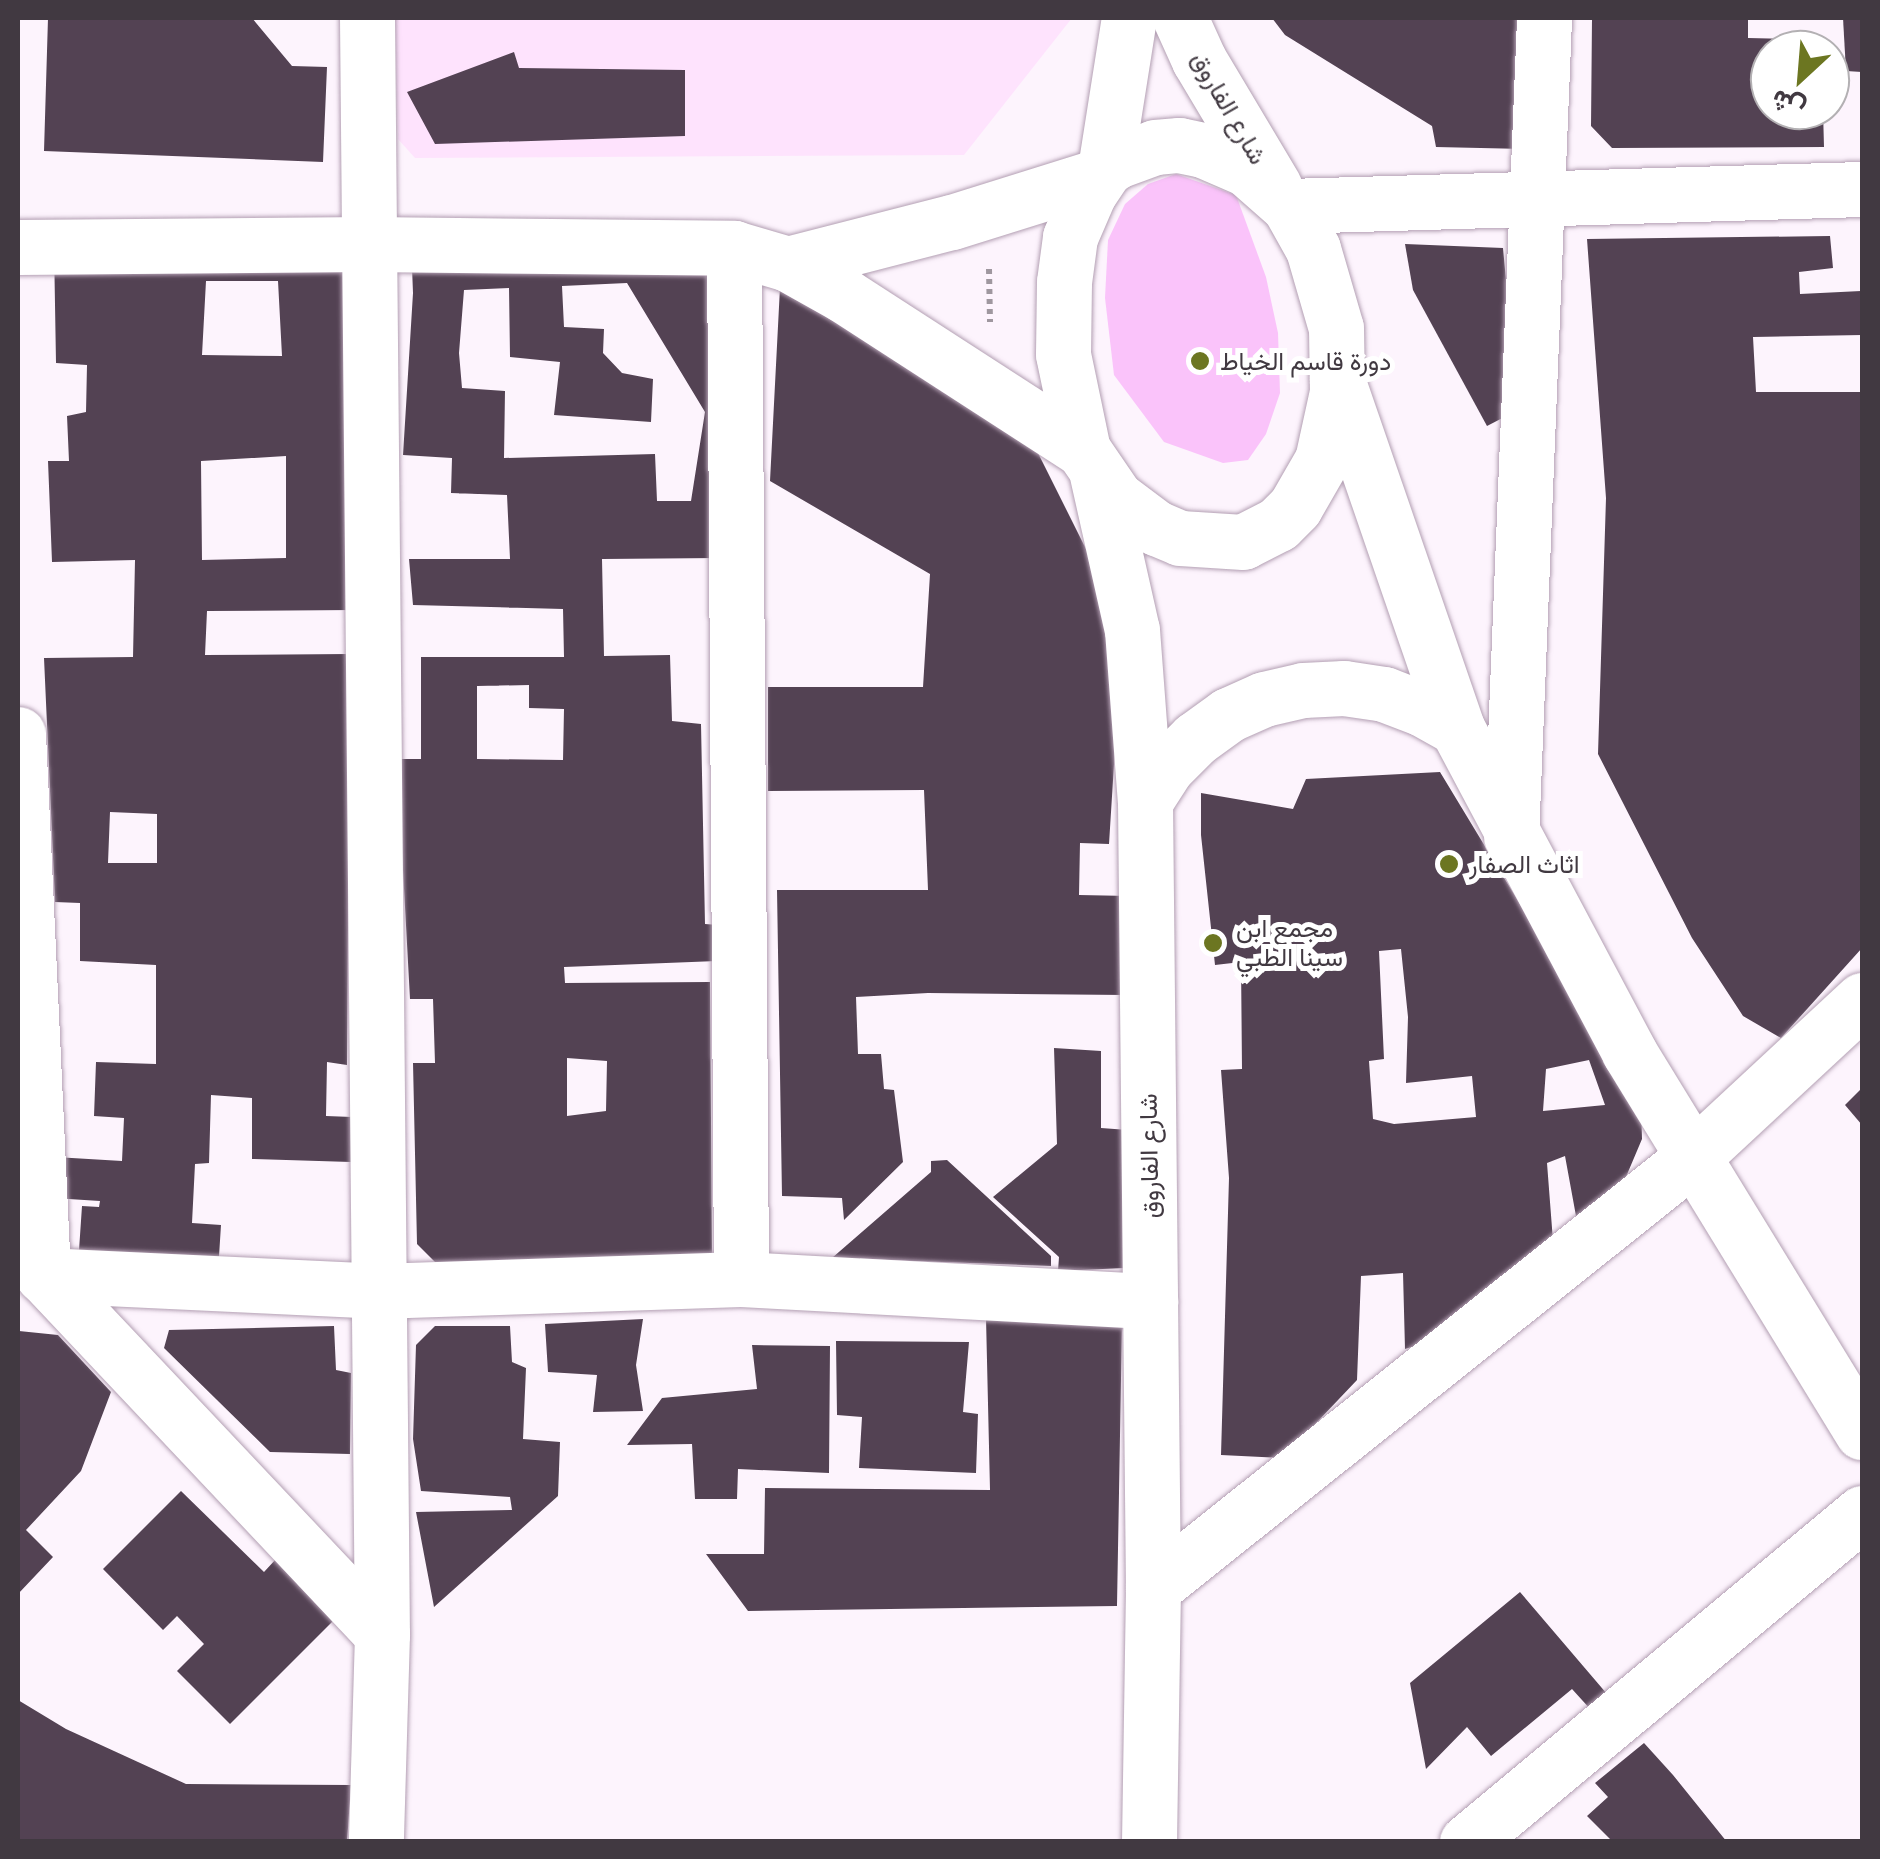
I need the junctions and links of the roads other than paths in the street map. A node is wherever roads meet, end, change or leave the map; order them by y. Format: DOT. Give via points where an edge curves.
graph roads {
  1 [pos="366,18"];
  2 [pos="1129,18"];
  3 [pos="1180,18"];
  4 [pos="1544,18"];
  5 [pos="1102,173"];
  6 [pos="1862,190"];
  7 [pos="1537,199"];
  8 [pos="1284,202"];
  9 [pos="368,244"];
  10 [pos="18,247"];
  11 [pos="734,248"];
  12 [pos="788,264"];
  13 [pos="1337,378"];
  14 [pos="1090,463"];
  15 [pos="1457,728"];
  16 [pos="18,734"];
  17 [pos="1146,801"];
  18 [pos="1511,837"];
  19 [pos="1862,1000"];
  20 [pos="1692,1158"];
  21 [pos="30,1261"];
  22 [pos="741,1279"];
  23 [pos="377,1290"];
  24 [pos="1150,1301"];
  25 [pos="1862,1432"];
  26 [pos="1862,1513"];
  27 [pos="1154,1588"];
  28 [pos="382,1634"];
  29 [pos="376,1842"];
  30 [pos="1149,1842"];
  31 [pos="1466,1842"];
  1 -- 9 [label="street"];
  2 -- 5 [label="street, شارع الفاروق"];
  3 -- 8 [label="street, شارع الفاروق"];
  4 -- 7 [label="street"];
  5 -- 8 [label="street, شارع الفاروق" via="1132,154 1179,145 1247,170"];
  5 -- 12 [label="street" via="952,222"];
  5 -- 14 [label="street, شارع الفاروق" via="1070,237 1063,299 1063,354"];
  6 -- 7 [label="street"];
  7 -- 8 [label="street"];
  7 -- 18 [label="street"];
  8 -- 13 [label="street, شارع الفاروق" via="1313,249 1330,300"];
  9 -- 10 [label="street"];
  9 -- 11 [label="street"];
  9 -- 23 [label="street"];
  11 -- 12 [label="street"];
  11 -- 22 [label="street"];
  12 -- 14 [label="street" via="956,365"];
  13 -- 14 [label="street, شارع الفاروق" via="1332,428 1310,485 1259,537 1224,543 1180,538 1138,516"];
  13 -- 15 [label="street"];
  14 -- 17 [label="street, شارع الفاروق" via="1132,630"];
  15 -- 17 [label="street" via="1422,708 1370,692 1303,690 1264,699 1195,739"];
  15 -- 18 [label="street"];
  16 -- 21 [label="street"];
  17 -- 24 [label="street, شارع الفاروق"];
  18 -- 20 [label="street"];
  19 -- 20 [label="street"];
  20 -- 25 [label="street"];
  20 -- 27 [label="street"];
  21 -- 23 [label="street"];
  21 -- 28 [label="street"];
  22 -- 23 [label="street"];
  22 -- 24 [label="street"];
  23 -- 28 [label="street"];
  24 -- 27 [label="street, شارع الفاروق"];
  26 -- 31 [label="street"];
  27 -- 30 [label="street, شارع الفاروق"];
  28 -- 29 [label="street"];
}
